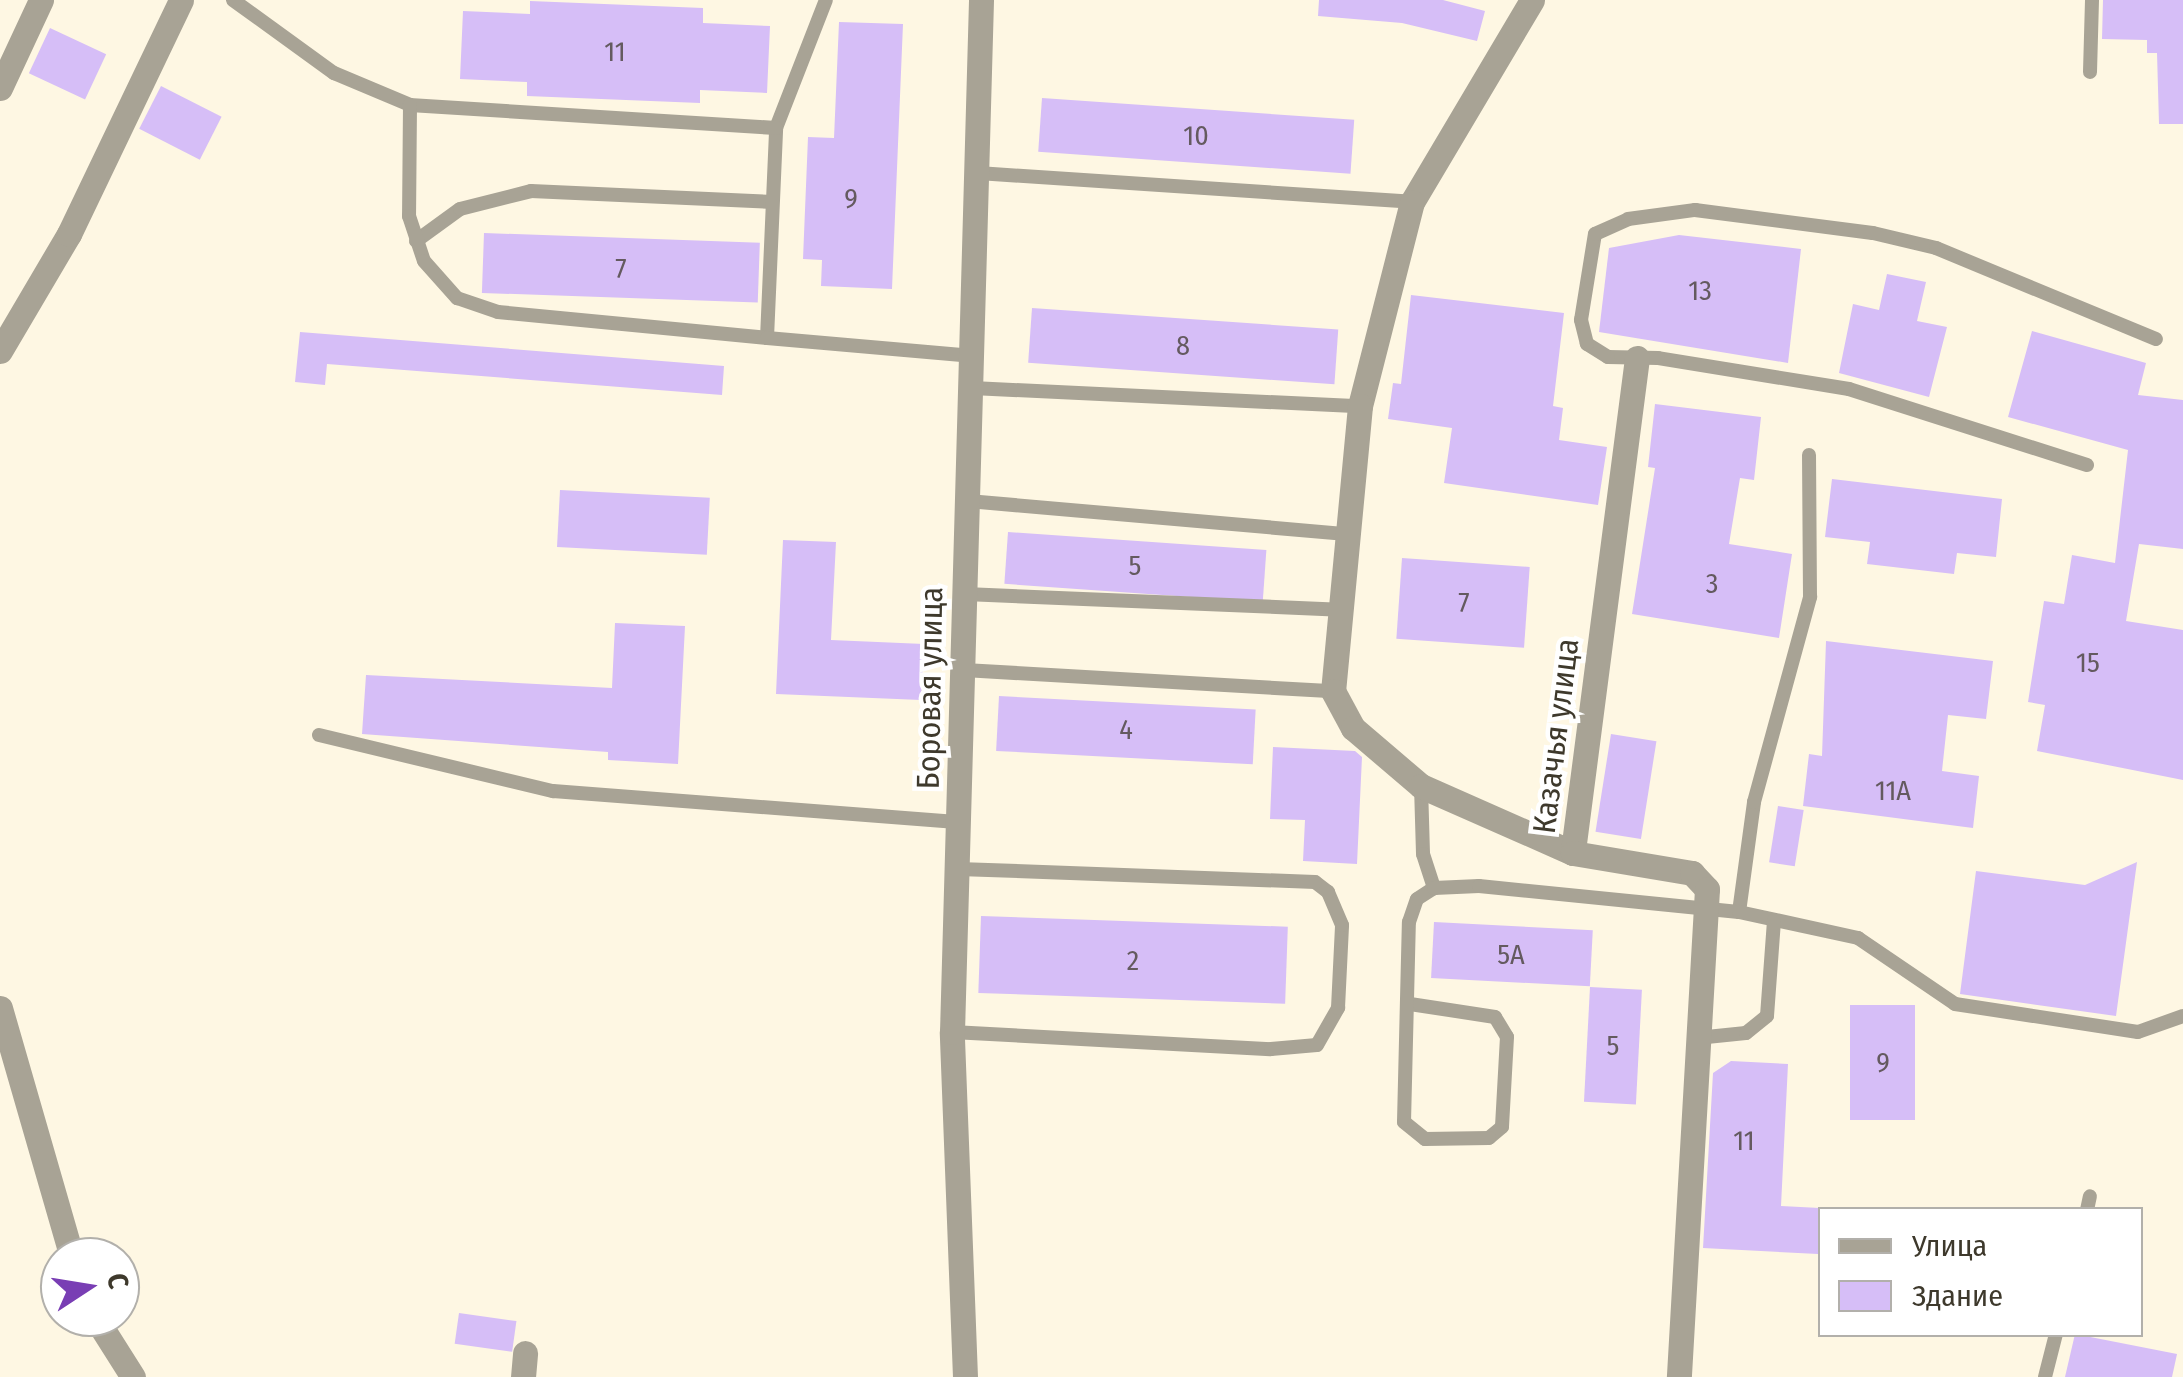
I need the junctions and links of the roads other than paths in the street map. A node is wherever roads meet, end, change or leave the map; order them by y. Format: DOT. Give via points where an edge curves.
graph roads {
  1 [pos="41,0"];
  2 [pos="181,0"];
  3 [pos="234,0"];
  4 [pos="826,0"];
  5 [pos="981,0"];
  6 [pos="1532,0"];
  7 [pos="2092,0"];
  8 [pos="2090,72"];
  9 [pos="0,88"];
  10 [pos="410,105"];
  11 [pos="776,128"];
  12 [pos="978,173"];
  13 [pos="772,202"];
  14 [pos="1412,202"];
  15 [pos="416,241"];
  16 [pos="768,338"];
  17 [pos="2156,339"];
  18 [pos="0,351"];
  19 [pos="973,356"];
  20 [pos="1637,358"];
  21 [pos="972,388"];
  22 [pos="1360,406"];
  23 [pos="1808,454"];
  24 [pos="2087,465"];
  25 [pos="968,501"];
  26 [pos="1344,534"];
  27 [pos="965,594"];
  28 [pos="1340,610"];
  29 [pos="964,670"];
  30 [pos="1333,691"];
  31 [pos="319,734"];
  32 [pos="1421,786"];
  33 [pos="960,822"];
  34 [pos="1573,853"];
  35 [pos="958,869"];
  36 [pos="1434,888"];
  37 [pos="1706,910"];
  38 [pos="1739,912"];
  39 [pos="1774,920"];
  40 [pos="1410,1004"];
  41 [pos="0,1008"];
  42 [pos="2183,1016"];
  43 [pos="952,1032"];
  44 [pos="1697,1038"];
  45 [pos="66,1237"];
  46 [pos="108,1337"];
  47 [pos="2055,1337"];
  48 [pos="133,1377"];
  49 [pos="966,1377"];
  50 [pos="1678,1377"];
  51 [pos="2045,1377"];
  1 -- 9 [label="street"];
  2 -- 18 [label="street" via="69,234"];
  3 -- 10 [label="lane" via="334,73"];
  4 -- 11 [label="lane"];
  5 -- 12 [label="street, Боровая улица"];
  6 -- 14 [label="street"];
  7 -- 8 [label="lane"];
  10 -- 11 [label="lane"];
  10 -- 15 [label="lane" via="405,182"];
  11 -- 13 [label="lane"];
  12 -- 14 [label="lane"];
  12 -- 19 [label="street, Боровая улица"];
  13 -- 15 [label="lane" via="531,192 460,209"];
  13 -- 16 [label="lane"];
  14 -- 22 [label="street"];
  15 -- 16 [label="lane" via="438,282 457,298 498,312"];
  16 -- 19 [label="lane"];
  17 -- 20 [label="lane" via="1936,248 1874,233 1695,210 1628,219 1595,234 1582,320 1587,344 1608,357"];
  19 -- 21 [label="street, Боровая улица"];
  20 -- 24 [label="lane" via="1848,389"];
  20 -- 34 [label="street, Казачья улица"];
  21 -- 22 [label="lane"];
  21 -- 25 [label="street, Боровая улица"];
  22 -- 26 [label="street"];
  23 -- 38 [label="lane" via="1810,597 1754,802"];
  25 -- 26 [label="lane"];
  25 -- 27 [label="street, Боровая улица"];
  26 -- 28 [label="street"];
  27 -- 28 [label="lane"];
  27 -- 29 [label="street, Боровая улица"];
  28 -- 30 [label="street"];
  29 -- 30 [label="lane"];
  29 -- 33 [label="street, Боровая улица"];
  30 -- 32 [label="street" via="1353,728"];
  31 -- 33 [label="lane" via="553,791"];
  32 -- 34 [label="street"];
  32 -- 36 [label="lane" via="1423,854"];
  33 -- 35 [label="street, Боровая улица"];
  34 -- 37 [label="street, Казачья улица" via="1692,873 1707,889"];
  35 -- 43 [label="street, Боровая улица"];
  35 -- 43 [label="lane" via="1315,882 1328,892 1342,925 1338,1008 1317,1045 1271,1049"];
  36 -- 37 [label="lane" via="1479,886"];
  36 -- 40 [label="lane" via="1417,899 1409,922"];
  37 -- 38 [label="lane"];
  37 -- 44 [label="street"];
  38 -- 39 [label="lane"];
  39 -- 42 [label="lane" via="1858,938 1956,1004 2138,1032"];
  39 -- 44 [label="lane" via="1767,1016 1746,1033"];
  40 -- 40 [label="lane" via="1495,1017 1508,1037 1506,1110 1502,1127 1489,1138 1425,1139 1404,1122"];
  41 -- 45 [label="street"];
  43 -- 49 [label="street, Боровая улица"];
  44 -- 50 [label="street"];
  46 -- 48 [label="street"];
  47 -- 51 [label="lane"];
}
